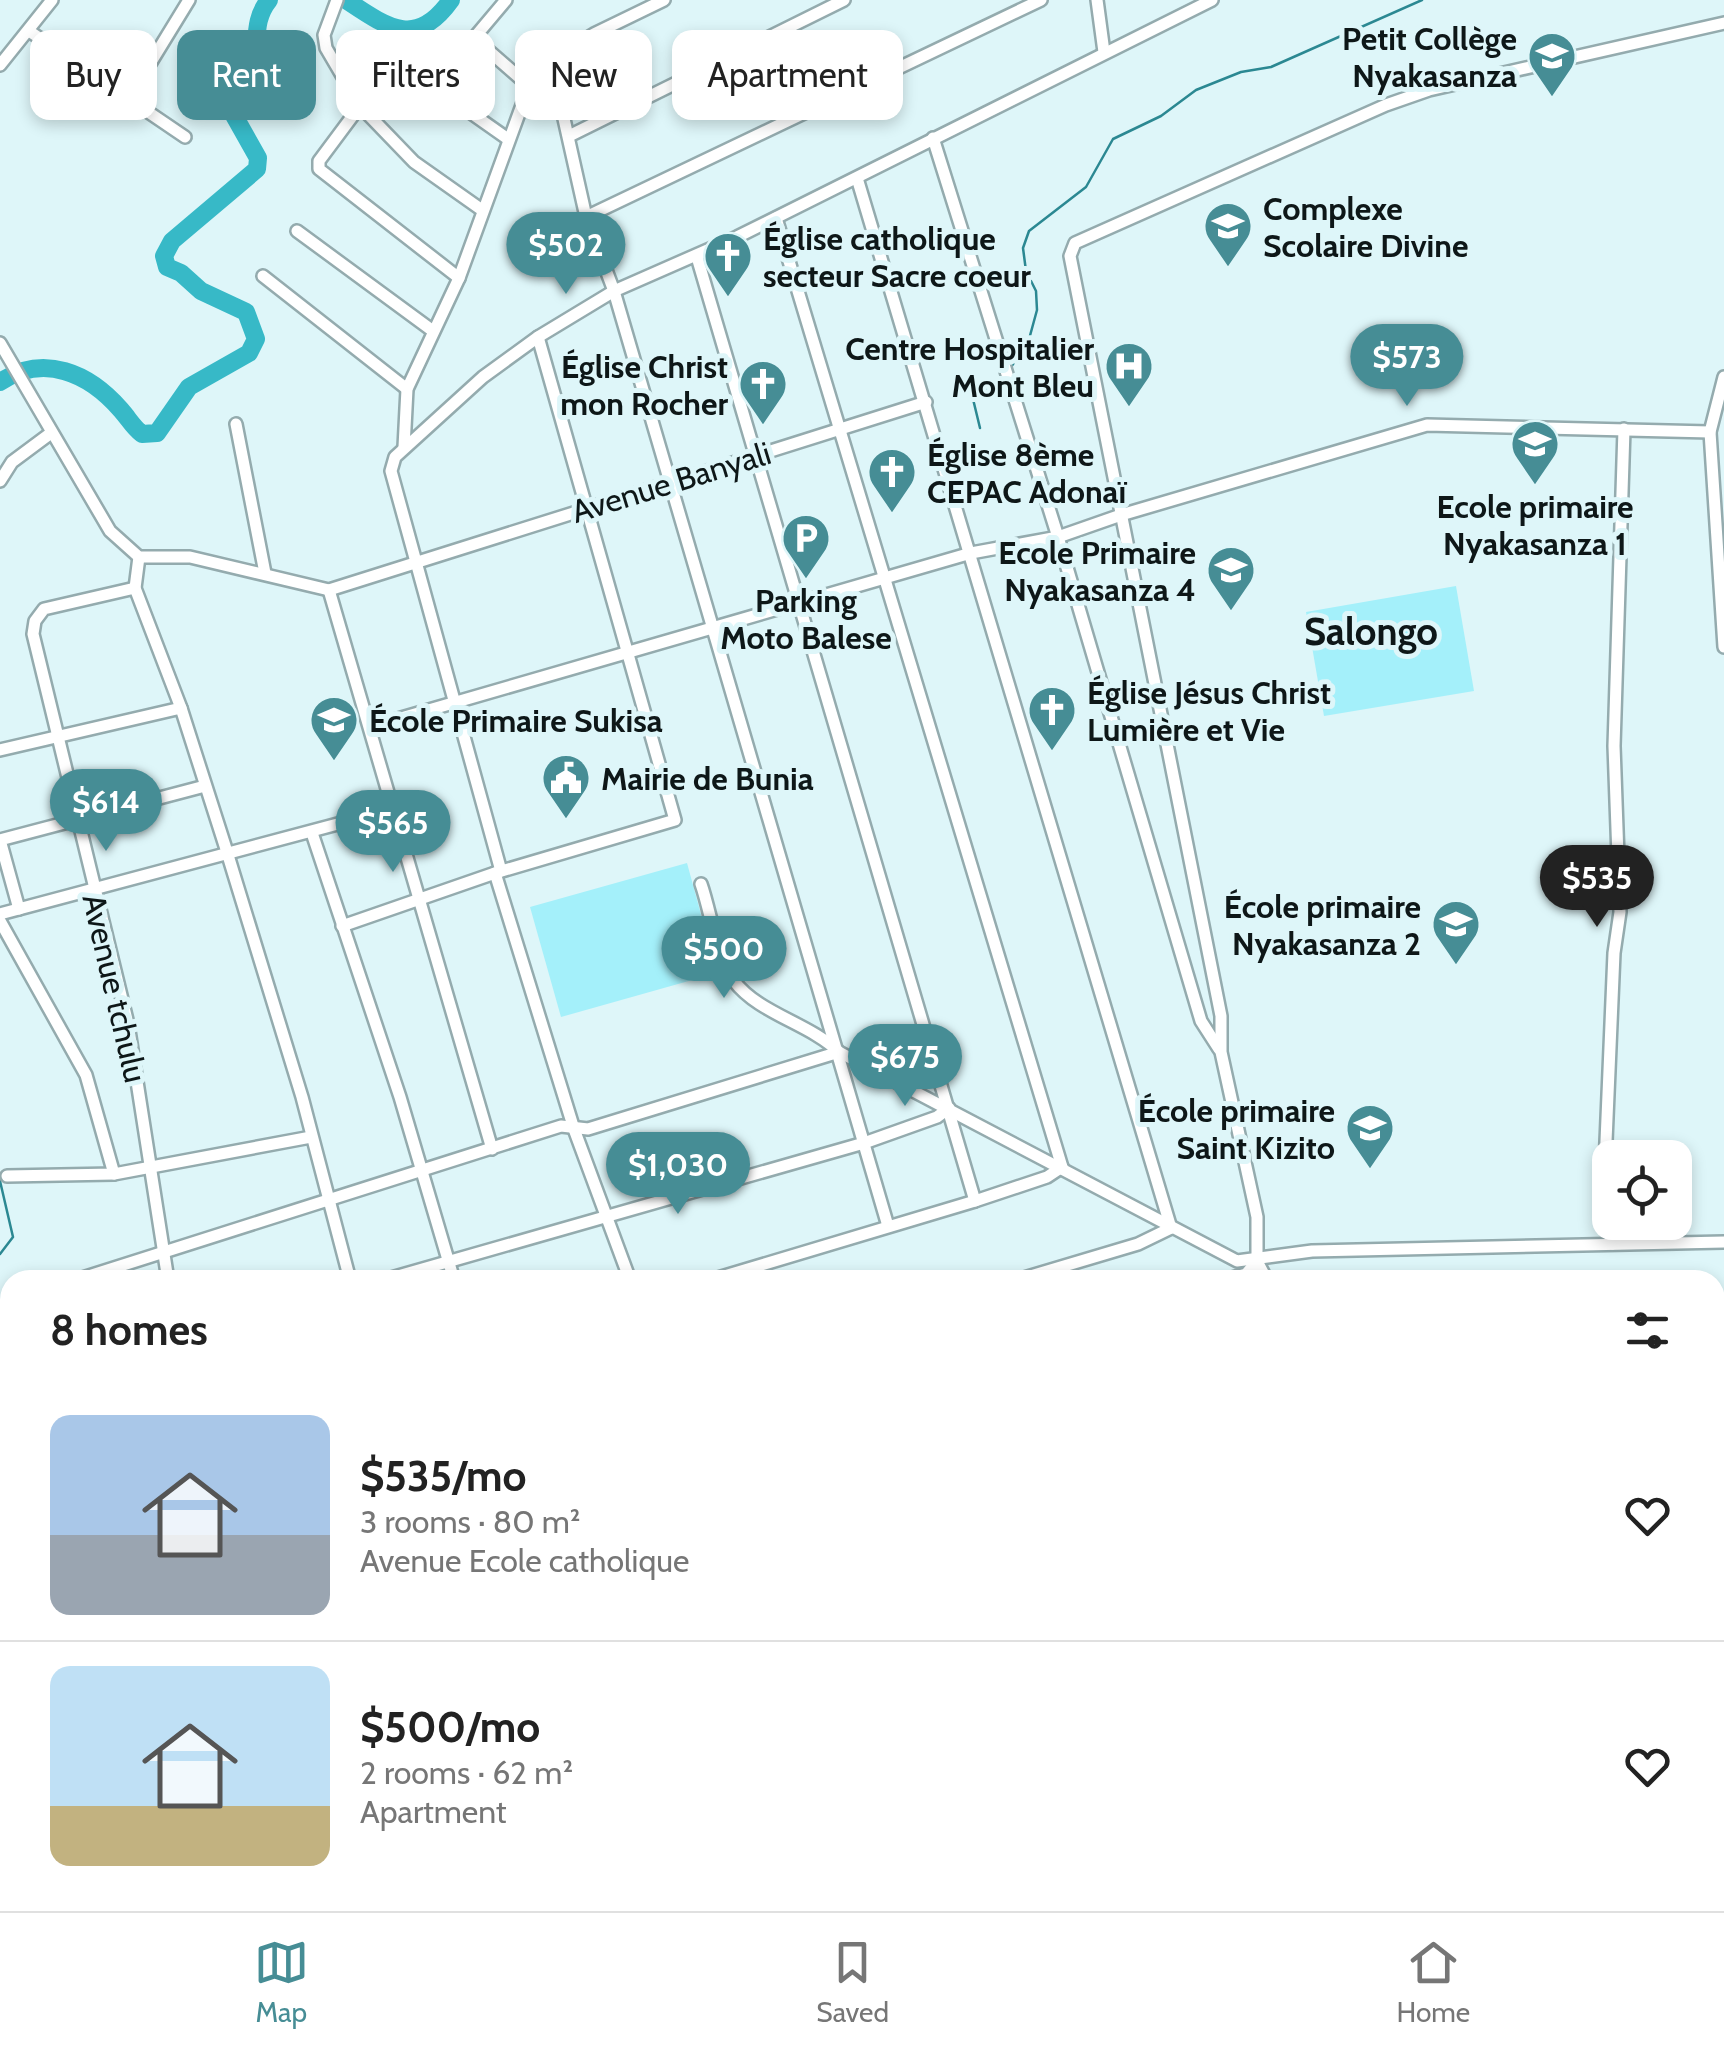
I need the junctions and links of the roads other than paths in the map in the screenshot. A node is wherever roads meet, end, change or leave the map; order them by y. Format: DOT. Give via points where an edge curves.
graph roads {
  1 [pos="52,0"];
  2 [pos="189,0"];
  3 [pos="506,0"];
  4 [pos="664,0"];
  5 [pos="844,0"];
  6 [pos="1041,0"];
  7 [pos="1097,0"];
  8 [pos="1212,0"];
  9 [pos="336,3"];
  10 [pos="1724,23"];
  11 [pos="602,30"];
  12 [pos="29,32"];
  13 [pos="1104,52"];
  14 [pos="157,53"];
  15 [pos="2,56"];
  16 [pos="336,65"];
  17 [pos="515,71"];
  18 [pos="157,117"];
  19 [pos="350,120"];
  20 [pos="374,120"];
  21 [pos="480,120"];
  22 [pos="518,120"];
  23 [pos="564,120"];
  24 [pos="569,136"];
  25 [pos="185,137"];
  26 [pos="933,138"];
  27 [pos="508,140"];
  28 [pos="857,178"];
  29 [pos="482,210"];
  30 [pos="586,217"];
  31 [pos="776,218"];
  32 [pos="297,232"];
  33 [pos="696,257"];
  34 [pos="263,276"];
  35 [pos="459,278"];
  36 [pos="614,291"];
  37 [pos="433,331"];
  38 [pos="538,337"];
  39 [pos="0,343"];
  40 [pos="1724,376"];
  41 [pos="406,389"];
  42 [pos="926,402"];
  43 [pos="236,424"];
  44 [pos="1624,429"];
  45 [pos="838,431"];
  46 [pos="1710,432"];
  47 [pos="51,433"];
  48 [pos="404,447"];
  49 [pos="754,459"];
  50 [pos="0,481"];
  51 [pos="669,481"];
  52 [pos="585,508"];
  53 [pos="1121,514"];
  54 [pos="1720,533"];
  55 [pos="1058,537"];
  56 [pos="971,553"];
  57 [pos="139,557"];
  58 [pos="415,560"];
  59 [pos="265,573"];
  60 [pos="886,580"];
  61 [pos="135,588"];
  62 [pos="329,590"];
  63 [pos="800,602"];
  64 [pos="712,625"];
  65 [pos="1724,647"];
  66 [pos="626,650"];
  67 [pos="455,703"];
  68 [pos="181,708"];
  69 [pos="370,728"];
  70 [pos="58,736"];
  71 [pos="0,750"];
  72 [pos="205,786"];
  73 [pos="394,809"];
  74 [pos="76,819"];
  75 [pos="312,833"];
  76 [pos="0,840"];
  77 [pos="227,852"];
  78 [pos="498,872"];
  79 [pos="702,884"];
  80 [pos="94,890"];
  81 [pos="422,899"];
  82 [pos="20,909"];
  83 [pos="0,917"];
  84 [pos="342,926"];
  85 [pos="839,1052"];
  86 [pos="1221,1052"];
  87 [pos="949,1108"];
  88 [pos="574,1130"];
  89 [pos="1608,1133"];
  90 [pos="311,1137"];
  91 [pos="1607,1140"];
  92 [pos="1610,1140"];
  93 [pos="864,1143"];
  94 [pos="492,1149"];
  95 [pos="1062,1167"];
  96 [pos="151,1169"];
  97 [pos="422,1173"];
  98 [pos="114,1174"];
  99 [pos="7,1176"];
  100 [pos="976,1201"];
  101 [pos="329,1202"];
  102 [pos="608,1214"];
  103 [pos="888,1226"];
  104 [pos="1171,1228"];
  105 [pos="1613,1240"];
  106 [pos="1639,1240"];
  107 [pos="1724,1242"];
  108 [pos="1613,1244"];
  109 [pos="1641,1244"];
  110 [pos="163,1253"];
  111 [pos="448,1261"];
  112 [pos="1257,1261"];
  113 [pos="108,1270"];
  114 [pos="166,1270"];
  115 [pos="347,1270"];
  116 [pos="418,1270"];
  117 [pos="451,1270"];
  118 [pos="627,1270"];
  119 [pos="744,1270"];
  120 [pos="1051,1270"];
  121 [pos="1249,1270"];
  122 [pos="1262,1270"];
  1 -- 12 [label="street"];
  2 -- 14 [label="street"];
  3 -- 17 [label="street" via="474,38"];
  4 -- 11 [label="street"];
  5 -- 24 [label="street"];
  6 -- 30 [label="street"];
  7 -- 13 [label="street"];
  8 -- 13 [label="street"];
  9 -- 16 [label="street" via="324,35"];
  10 -- 53 [label="street" via="1429,90 1076,243 1070,256"];
  12 -- 15 [label="street"];
  13 -- 26 [label="street"];
  18 -- 25 [label="street"];
  19 -- 35 [label="street" via="319,169"];
  20 -- 29 [label="street" via="414,162"];
  21 -- 27 [label="street"];
  22 -- 27 [label="street"];
  23 -- 24 [label="street"];
  24 -- 30 [label="street"];
  26 -- 28 [label="street"];
  26 -- 55 [label="street"];
  27 -- 29 [label="street"];
  28 -- 31 [label="street"];
  28 -- 42 [label="street"];
  29 -- 35 [label="street"];
  30 -- 36 [label="street"];
  31 -- 33 [label="street"];
  31 -- 45 [label="street"];
  32 -- 37 [label="street"];
  33 -- 36 [label="street"];
  33 -- 49 [label="street"];
  34 -- 41 [label="street"];
  35 -- 37 [label="street"];
  36 -- 38 [label="street"];
  36 -- 51 [label="street"];
  37 -- 41 [label="street"];
  38 -- 48 [label="street"];
  38 -- 52 [label="street"];
  39 -- 47 [label="street"];
  40 -- 46 [label="street"];
  41 -- 48 [label="street"];
  42 -- 45 [label="street, Avenue Banyali"];
  42 -- 56 [label="street"];
  43 -- 59 [label="street"];
  44 -- 46 [label="street"];
  44 -- 53 [label="street" via="1427,425"];
  44 -- 89 [label="street" via="1614,746 1620,912"];
  45 -- 49 [label="street, Avenue Banyali"];
  45 -- 60 [label="street"];
  46 -- 54 [label="street"];
  47 -- 50 [label="street" via="12,462"];
  47 -- 57 [label="street" via="110,531"];
  48 -- 58 [label="street" via="391,471"];
  49 -- 51 [label="street, Avenue Banyali"];
  49 -- 63 [label="street"];
  51 -- 52 [label="street, Avenue Banyali"];
  51 -- 64 [label="street"];
  52 -- 58 [label="street, Avenue Banyali"];
  52 -- 66 [label="street"];
  53 -- 55 [label="street"];
  53 -- 86 [label="street" via="1220,1016"];
  54 -- 65 [label="street"];
  55 -- 56 [label="street"];
  55 -- 86 [label="street" via="1202,1021"];
  56 -- 60 [label="street"];
  56 -- 104 [label="street"];
  57 -- 59 [label="street" via="190,557"];
  57 -- 61 [label="street"];
  58 -- 62 [label="street, Avenue Banyali"];
  58 -- 67 [label="street"];
  59 -- 62 [label="street"];
  60 -- 63 [label="street"];
  60 -- 95 [label="street"];
  61 -- 68 [label="street"];
  61 -- 70 [label="street, Avenue tchulu" via="44,609 34,620"];
  62 -- 69 [label="street"];
  63 -- 64 [label="street"];
  63 -- 87 [label="street"];
  64 -- 66 [label="street"];
  64 -- 85 [label="street"];
  66 -- 67 [label="street"];
  66 -- 78 [label="street" via="675,820"];
  67 -- 69 [label="street"];
  67 -- 78 [label="street"];
  68 -- 70 [label="street"];
  68 -- 72 [label="street"];
  69 -- 73 [label="street"];
  70 -- 71 [label="street"];
  70 -- 74 [label="street, Avenue tchulu"];
  72 -- 74 [label="street"];
  72 -- 77 [label="street"];
  73 -- 75 [label="street"];
  73 -- 81 [label="street"];
  74 -- 76 [label="street"];
  74 -- 80 [label="street, Avenue tchulu"];
  75 -- 77 [label="street"];
  75 -- 84 [label="street"];
  76 -- 82 [label="street"];
  77 -- 80 [label="street"];
  77 -- 90 [label="street"];
  78 -- 81 [label="street"];
  78 -- 88 [label="street"];
  79 -- 85 [label="street" via="731,978"];
  80 -- 82 [label="street"];
  80 -- 96 [label="street, Avenue tchulu" via="128,1024"];
  81 -- 84 [label="street"];
  81 -- 94 [label="street"];
  82 -- 83 [label="street"];
  83 -- 98 [label="street" via="86,1074"];
  84 -- 97 [label="street"];
  85 -- 87 [label="street"];
  85 -- 88 [label="street"];
  85 -- 93 [label="street"];
  86 -- 112 [label="street" via="1257,1217"];
  87 -- 93 [label="street"];
  87 -- 95 [label="street"];
  87 -- 100 [label="street"];
  88 -- 94 [label="street" via="562,1126"];
  88 -- 102 [label="street"];
  89 -- 91 [label="street"];
  89 -- 92 [label="street"];
  90 -- 96 [label="street"];
  90 -- 101 [label="street"];
  93 -- 102 [label="street"];
  93 -- 103 [label="street"];
  94 -- 97 [label="street"];
  95 -- 100 [label="street"];
  95 -- 104 [label="street"];
  96 -- 98 [label="street"];
  96 -- 110 [label="street, Avenue tchulu"];
  97 -- 101 [label="street"];
  97 -- 111 [label="street"];
  98 -- 99 [label="street"];
  100 -- 103 [label="street"];
  101 -- 110 [label="street"];
  101 -- 115 [label="street"];
  102 -- 111 [label="street"];
  102 -- 118 [label="street"];
  103 -- 119 [label="street"];
  104 -- 112 [label="street" via="1237,1261"];
  104 -- 120 [label="street"];
  105 -- 108 [label="street"];
  106 -- 109 [label="street"];
  107 -- 109 [label="street"];
  108 -- 109 [label="street"];
  108 -- 112 [label="street" via="1312,1251"];
  110 -- 113 [label="street"];
  110 -- 114 [label="street, Avenue tchulu"];
  111 -- 116 [label="street"];
  111 -- 117 [label="street"];
  112 -- 121 [label="street"];
  112 -- 122 [label="street"];
}
